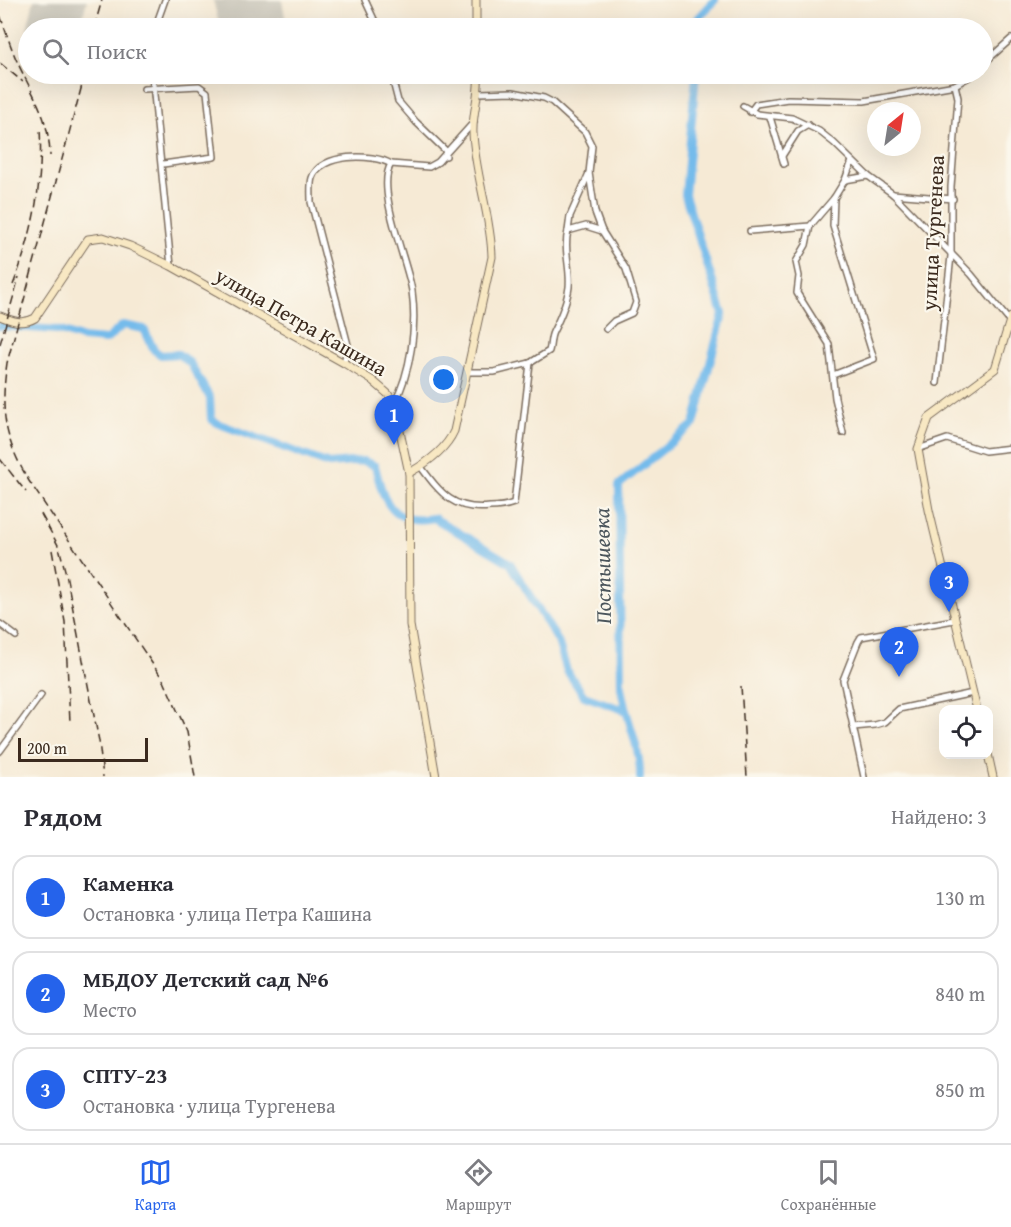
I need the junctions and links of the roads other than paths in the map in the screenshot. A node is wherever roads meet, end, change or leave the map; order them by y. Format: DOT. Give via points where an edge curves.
graph roads {
  1 [pos="165,0"];
  2 [pos="365,0"];
  3 [pos="476,0"];
  4 [pos="159,18"];
  5 [pos="373,18"];
  6 [pos="476,18"];
  7 [pos="1011,39"];
  8 [pos="993,55"];
  9 [pos="154,84"];
  10 [pos="394,84"];
  11 [pos="479,84"];
  12 [pos="955,85"];
  13 [pos="144,89"];
  14 [pos="155,89"];
  15 [pos="480,93"];
  16 [pos="743,106"];
  17 [pos="750,112"];
  18 [pos="770,117"];
  19 [pos="474,122"];
  20 [pos="808,125"];
  21 [pos="446,156"];
  22 [pos="782,156"];
  23 [pos="852,161"];
  24 [pos="163,164"];
  25 [pos="391,164"];
  26 [pos="784,164"];
  27 [pos="589,173"];
  28 [pos="868,176"];
  29 [pos="845,180"];
  30 [pos="892,194"];
  31 [pos="834,198"];
  32 [pos="953,199"];
  33 [pos="810,226"];
  34 [pos="568,231"];
  35 [pos="602,231"];
  36 [pos="750,231"];
  37 [pos="951,256"];
  38 [pos="171,266"];
  39 [pos="0,316"];
  40 [pos="1010,320"];
  41 [pos="606,329"];
  42 [pos="344,363"];
  43 [pos="530,363"];
  44 [pos="468,372"];
  45 [pos="833,375"];
  46 [pos="938,383"];
  47 [pos="393,404"];
  48 [pos="843,433"];
  49 [pos="1011,448"];
  50 [pos="918,449"];
  51 [pos="421,467"];
  52 [pos="409,473"];
  53 [pos="954,620"];
  54 [pos="0,624"];
  55 [pos="16,636"];
  56 [pos="973,693"];
  57 [pos="41,695"];
  58 [pos="976,705"];
  59 [pos="853,726"];
  60 [pos="0,751"];
  61 [pos="989,759"];
  62 [pos="436,777"];
  63 [pos="864,777"];
  64 [pos="993,777"];
  1 -- 4 [label="street"];
  2 -- 5 [label="street"];
  3 -- 6 [label="street"];
  7 -- 8 [label="street"];
  9 -- 14 [label="street"];
  10 -- 21 [label="street" via="398,101 445,150"];
  11 -- 15 [label="street"];
  12 -- 17 [label="street" via="864,101 788,99 756,104"];
  12 -- 32 [label="street, улица Тургенева" via="958,98"];
  13 -- 14 [label="street"];
  14 -- 24 [label="street"];
  14 -- 24 [label="street" via="199,86 207,92 214,157"];
  15 -- 19 [label="street"];
  15 -- 27 [label="street" via="513,92 552,102 585,132 592,146"];
  16 -- 17 [label="street"];
  17 -- 18 [label="street"];
  18 -- 20 [label="street" via="780,115"];
  18 -- 22 [label="street"];
  19 -- 21 [label="street"];
  19 -- 44 [label="street" via="492,257"];
  20 -- 22 [label="street" via="798,131"];
  20 -- 23 [label="street"];
  21 -- 25 [label="street" via="429,167"];
  22 -- 26 [label="street"];
  23 -- 28 [label="street"];
  23 -- 29 [label="street"];
  24 -- 38 [label="street"];
  25 -- 42 [label="street" via="378,158 331,159 312,178 311,202 348,345"];
  25 -- 47 [label="street" via="387,179 392,220 414,311 407,372"];
  27 -- 34 [label="street" via="570,216"];
  27 -- 35 [label="street"];
  28 -- 29 [label="street"];
  28 -- 30 [label="street"];
  29 -- 31 [label="street"];
  30 -- 32 [label="street"];
  30 -- 37 [label="street"];
  31 -- 33 [label="street"];
  31 -- 45 [label="street" via="833,226 874,359"];
  32 -- 37 [label="street, улица Тургенева"];
  33 -- 36 [label="street"];
  33 -- 45 [label="street" via="806,245 796,262 797,293 829,344"];
  34 -- 35 [label="street" via="586,226"];
  34 -- 43 [label="street" via="569,289 549,351"];
  35 -- 41 [label="street" via="626,269 636,302 632,313"];
  37 -- 40 [label="street"];
  37 -- 46 [label="street, улица Тургенева"];
  38 -- 39 [label="street, улица Петра Кашина" via="130,246 96,237 88,239 35,318 26,322"];
  38 -- 42 [label="street, улица Петра Кашина"];
  40 -- 50 [label="street" via="995,369 929,418"];
  42 -- 47 [label="street, улица Петра Кашина" via="382,387"];
  43 -- 44 [label="street" via="494,372"];
  43 -- 51 [label="street" via="514,502 484,508 460,506 446,497"];
  44 -- 51 [label="street" via="450,440"];
  45 -- 48 [label="street"];
  47 -- 52 [label="street, улица Петра Кашина"];
  49 -- 50 [label="street" via="985,451 947,440"];
  50 -- 53 [label="street"];
  51 -- 52 [label="street"];
  52 -- 62 [label="street, улица Петра Кашина" via="410,625"];
  53 -- 56 [label="street"];
  53 -- 59 [label="street" via="861,637 843,680"];
  54 -- 55 [label="street"];
  56 -- 58 [label="street"];
  56 -- 59 [label="street" via="899,709 885,722 875,725"];
  57 -- 60 [label="street"];
  59 -- 63 [label="street"];
  61 -- 64 [label="street"];
}
